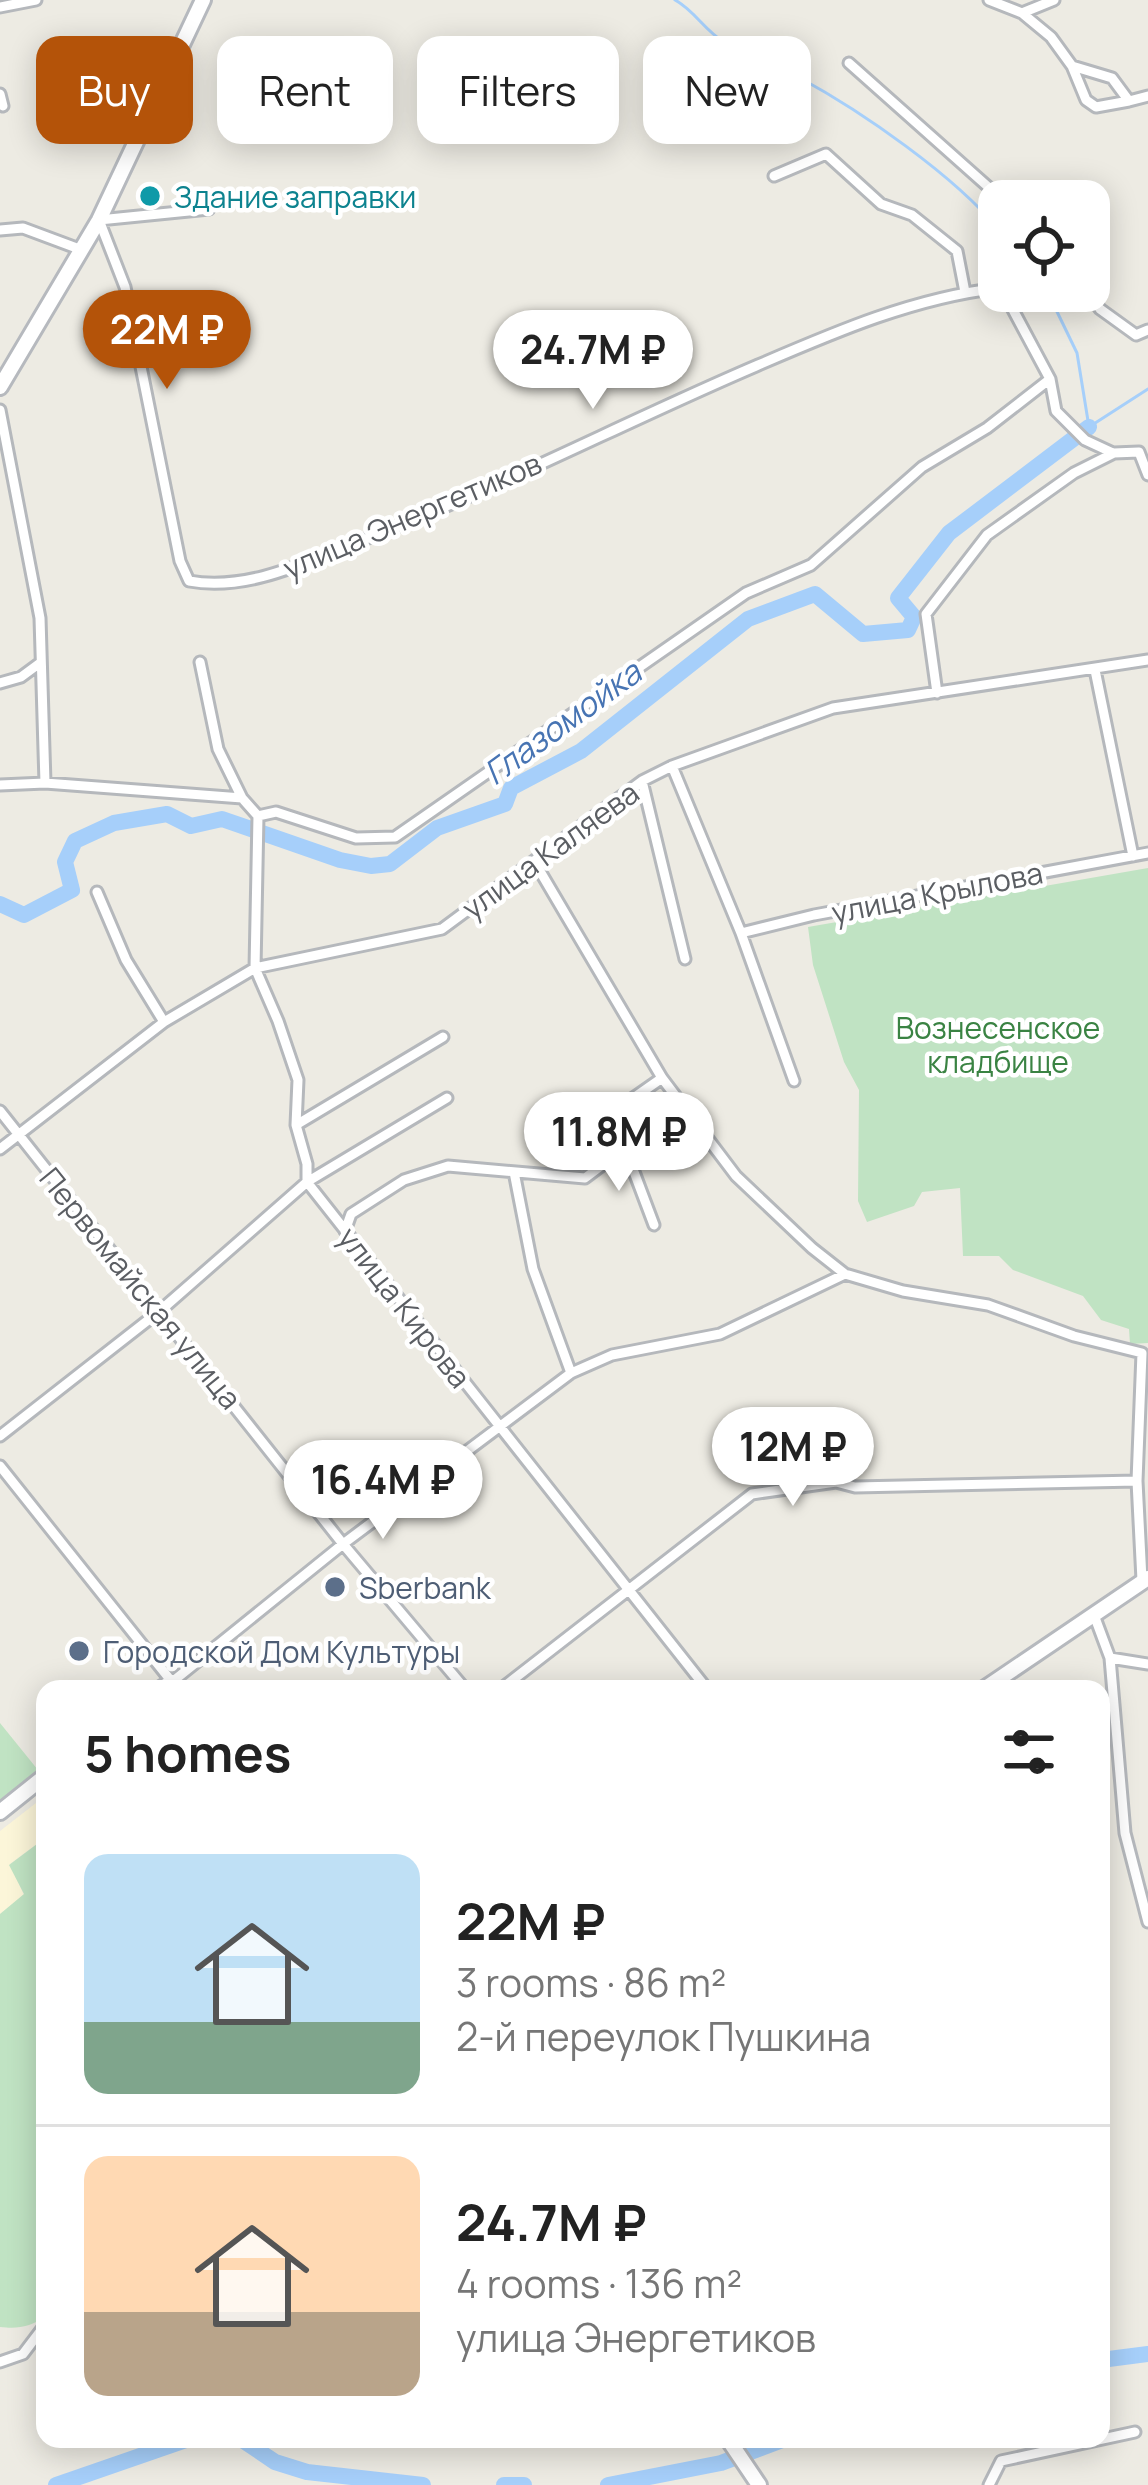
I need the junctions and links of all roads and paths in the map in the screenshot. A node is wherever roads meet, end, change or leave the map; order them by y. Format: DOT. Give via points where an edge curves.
graph roads {
  1 [pos="36,0"];
  2 [pos="203,0"];
  3 [pos="989,0"];
  4 [pos="1054,0"];
  5 [pos="0,7"];
  6 [pos="1022,13"];
  7 [pos="849,63"];
  8 [pos="1072,66"];
  9 [pos="1148,96"];
  10 [pos="1129,100"];
  11 [pos="774,176"];
  12 [pos="980,180"];
  13 [pos="209,209"];
  14 [pos="99,220"];
  15 [pos="0,230"];
  16 [pos="82,250"];
  17 [pos="978,291"];
  18 [pos="965,292"];
  19 [pos="1013,312"];
  20 [pos="1104,312"];
  21 [pos="1148,331"];
  22 [pos="1050,379"];
  23 [pos="0,387"];
  24 [pos="0,410"];
  25 [pos="1114,454"];
  26 [pos="1148,476"];
  27 [pos="1148,661"];
  28 [pos="200,662"];
  29 [pos="40,663"];
  30 [pos="1095,670"];
  31 [pos="0,683"];
  32 [pos="937,692"];
  33 [pos="672,766"];
  34 [pos="642,781"];
  35 [pos="45,783"];
  36 [pos="0,785"];
  37 [pos="242,798"];
  38 [pos="258,816"];
  39 [pos="1148,853"];
  40 [pos="1132,856"];
  41 [pos="534,861"];
  42 [pos="97,892"];
  43 [pos="742,933"];
  44 [pos="685,959"];
  45 [pos="255,968"];
  46 [pos="164,1022"];
  47 [pos="443,1036"];
  48 [pos="662,1078"];
  49 [pos="794,1081"];
  50 [pos="447,1098"];
  51 [pos="0,1111"];
  52 [pos="296,1125"];
  53 [pos="18,1135"];
  54 [pos="626,1148"];
  55 [pos="0,1149"];
  56 [pos="514,1172"];
  57 [pos="308,1182"];
  58 [pos="654,1225"];
  59 [pos="345,1231"];
  60 [pos="845,1274"];
  61 [pos="160,1310"];
  62 [pos="1145,1351"];
  63 [pos="571,1373"];
  64 [pos="498,1427"];
  65 [pos="0,1436"];
  66 [pos="0,1466"];
  67 [pos="1137,1481"];
  68 [pos="343,1544"];
  69 [pos="1145,1579"];
  70 [pos="628,1590"];
  71 [pos="1094,1615"];
  72 [pos="1110,1658"];
  73 [pos="1148,1664"];
  74 [pos="165,1680"];
  75 [pos="178,1680"];
  76 [pos="457,1680"];
  77 [pos="513,1680"];
  78 [pos="699,1680"];
  79 [pos="997,1680"];
  80 [pos="36,1783"];
  81 [pos="0,1812"];
  82 [pos="1148,1922"];
  83 [pos="36,2337"];
  84 [pos="0,2362"];
  85 [pos="1135,2432"];
  86 [pos="1110,2437"];
  87 [pos="734,2448"];
  88 [pos="1061,2448"];
  89 [pos="759,2485"];
  90 [pos="989,2485"];
  1 -- 5 [label="street"];
  2 -- 14 [label="main road"];
  3 -- 6 [label="street"];
  4 -- 6 [label="street"];
  6 -- 8 [label="street"];
  7 -- 12 [label="street"];
  8 -- 10 [label="street" via="1112,78"];
  8 -- 10 [label="street" via="1096,106"];
  9 -- 10 [label="street"];
  11 -- 18 [label="street" via="826,154 881,204 912,214 957,251"];
  13 -- 14 [label="street"];
  14 -- 16 [label="main road"];
  14 -- 18 [label="street, улица Энергетиков" via="125,287 180,561 189,581 217,586 277,573 422,518 867,319"];
  15 -- 16 [label="street" via="23,228"];
  16 -- 23 [label="main road"];
  17 -- 18 [label="street, улица Энергетиков"];
  19 -- 22 [label="street"];
  20 -- 21 [label="street" via="1136,335"];
  22 -- 25 [label="street" via="1056,411 1073,431"];
  22 -- 38 [label="street" via="922,467 811,565 746,593 395,837 356,838 276,812"];
  24 -- 29 [label="street" via="40,618"];
  25 -- 26 [label="street" via="1139,452"];
  25 -- 32 [label="street" via="987,535 926,614"];
  27 -- 30 [label="street, улица Каляева"];
  28 -- 37 [label="street" via="218,748"];
  29 -- 31 [label="street"];
  29 -- 35 [label="street"];
  30 -- 32 [label="street, улица Каляева"];
  30 -- 40 [label="street"];
  32 -- 33 [label="street, улица Каляева" via="833,708"];
  33 -- 34 [label="street, улица Каляева"];
  33 -- 43 [label="street"];
  34 -- 41 [label="street, улица Каляева"];
  34 -- 44 [label="street"];
  35 -- 36 [label="street"];
  35 -- 37 [label="street"];
  37 -- 38 [label="street"];
  38 -- 45 [label="street, улица Кирова"];
  39 -- 40 [label="street, улица Крылова"];
  40 -- 43 [label="street, улица Крылова"];
  41 -- 45 [label="street, улица Каляева" via="442,929"];
  41 -- 48 [label="street"];
  42 -- 46 [label="street"];
  43 -- 49 [label="street"];
  45 -- 46 [label="street, улица Каляева"];
  45 -- 52 [label="street, улица Кирова" via="298,1080"];
  46 -- 53 [label="street, улица Каляева"];
  47 -- 52 [label="street"];
  48 -- 54 [label="street" via="622,1106"];
  48 -- 60 [label="street" via="736,1176"];
  50 -- 57 [label="street"];
  51 -- 53 [label="street, Первомайская улица"];
  52 -- 57 [label="street, улица Кирова"];
  53 -- 55 [label="street, улица Каляева"];
  53 -- 61 [label="street, Первомайская улица"];
  54 -- 56 [label="street" via="585,1178"];
  54 -- 58 [label="street"];
  56 -- 59 [label="street" via="448,1166 404,1180 351,1214"];
  56 -- 63 [label="street" via="533,1269"];
  57 -- 59 [label="street, улица Кирова"];
  57 -- 61 [label="street"];
  59 -- 64 [label="street, улица Кирова"];
  60 -- 62 [label="street"];
  60 -- 63 [label="street" via="720,1334 611,1355"];
  61 -- 65 [label="street"];
  61 -- 68 [label="street, Первомайская улица"];
  62 -- 67 [label="street"];
  63 -- 64 [label="street"];
  64 -- 68 [label="street"];
  64 -- 70 [label="street, улица Кирова"];
  66 -- 74 [label="street"];
  67 -- 69 [label="street"];
  67 -- 70 [label="street" via="836,1482 752,1494"];
  68 -- 75 [label="street"];
  68 -- 76 [label="street, Первомайская улица"];
  69 -- 71 [label="main road"];
  70 -- 77 [label="street"];
  70 -- 78 [label="street, улица Кирова"];
  71 -- 72 [label="street"];
  71 -- 79 [label="main road"];
  72 -- 73 [label="street"];
  72 -- 82 [label="street" via="1125,1833"];
  80 -- 81 [label="main road"];
  83 -- 84 [label="street" via="23,2354"];
  85 -- 86 [label="street"];
  87 -- 89 [label="main road"];
  88 -- 90 [label="street" via="1000,2461"];
}
